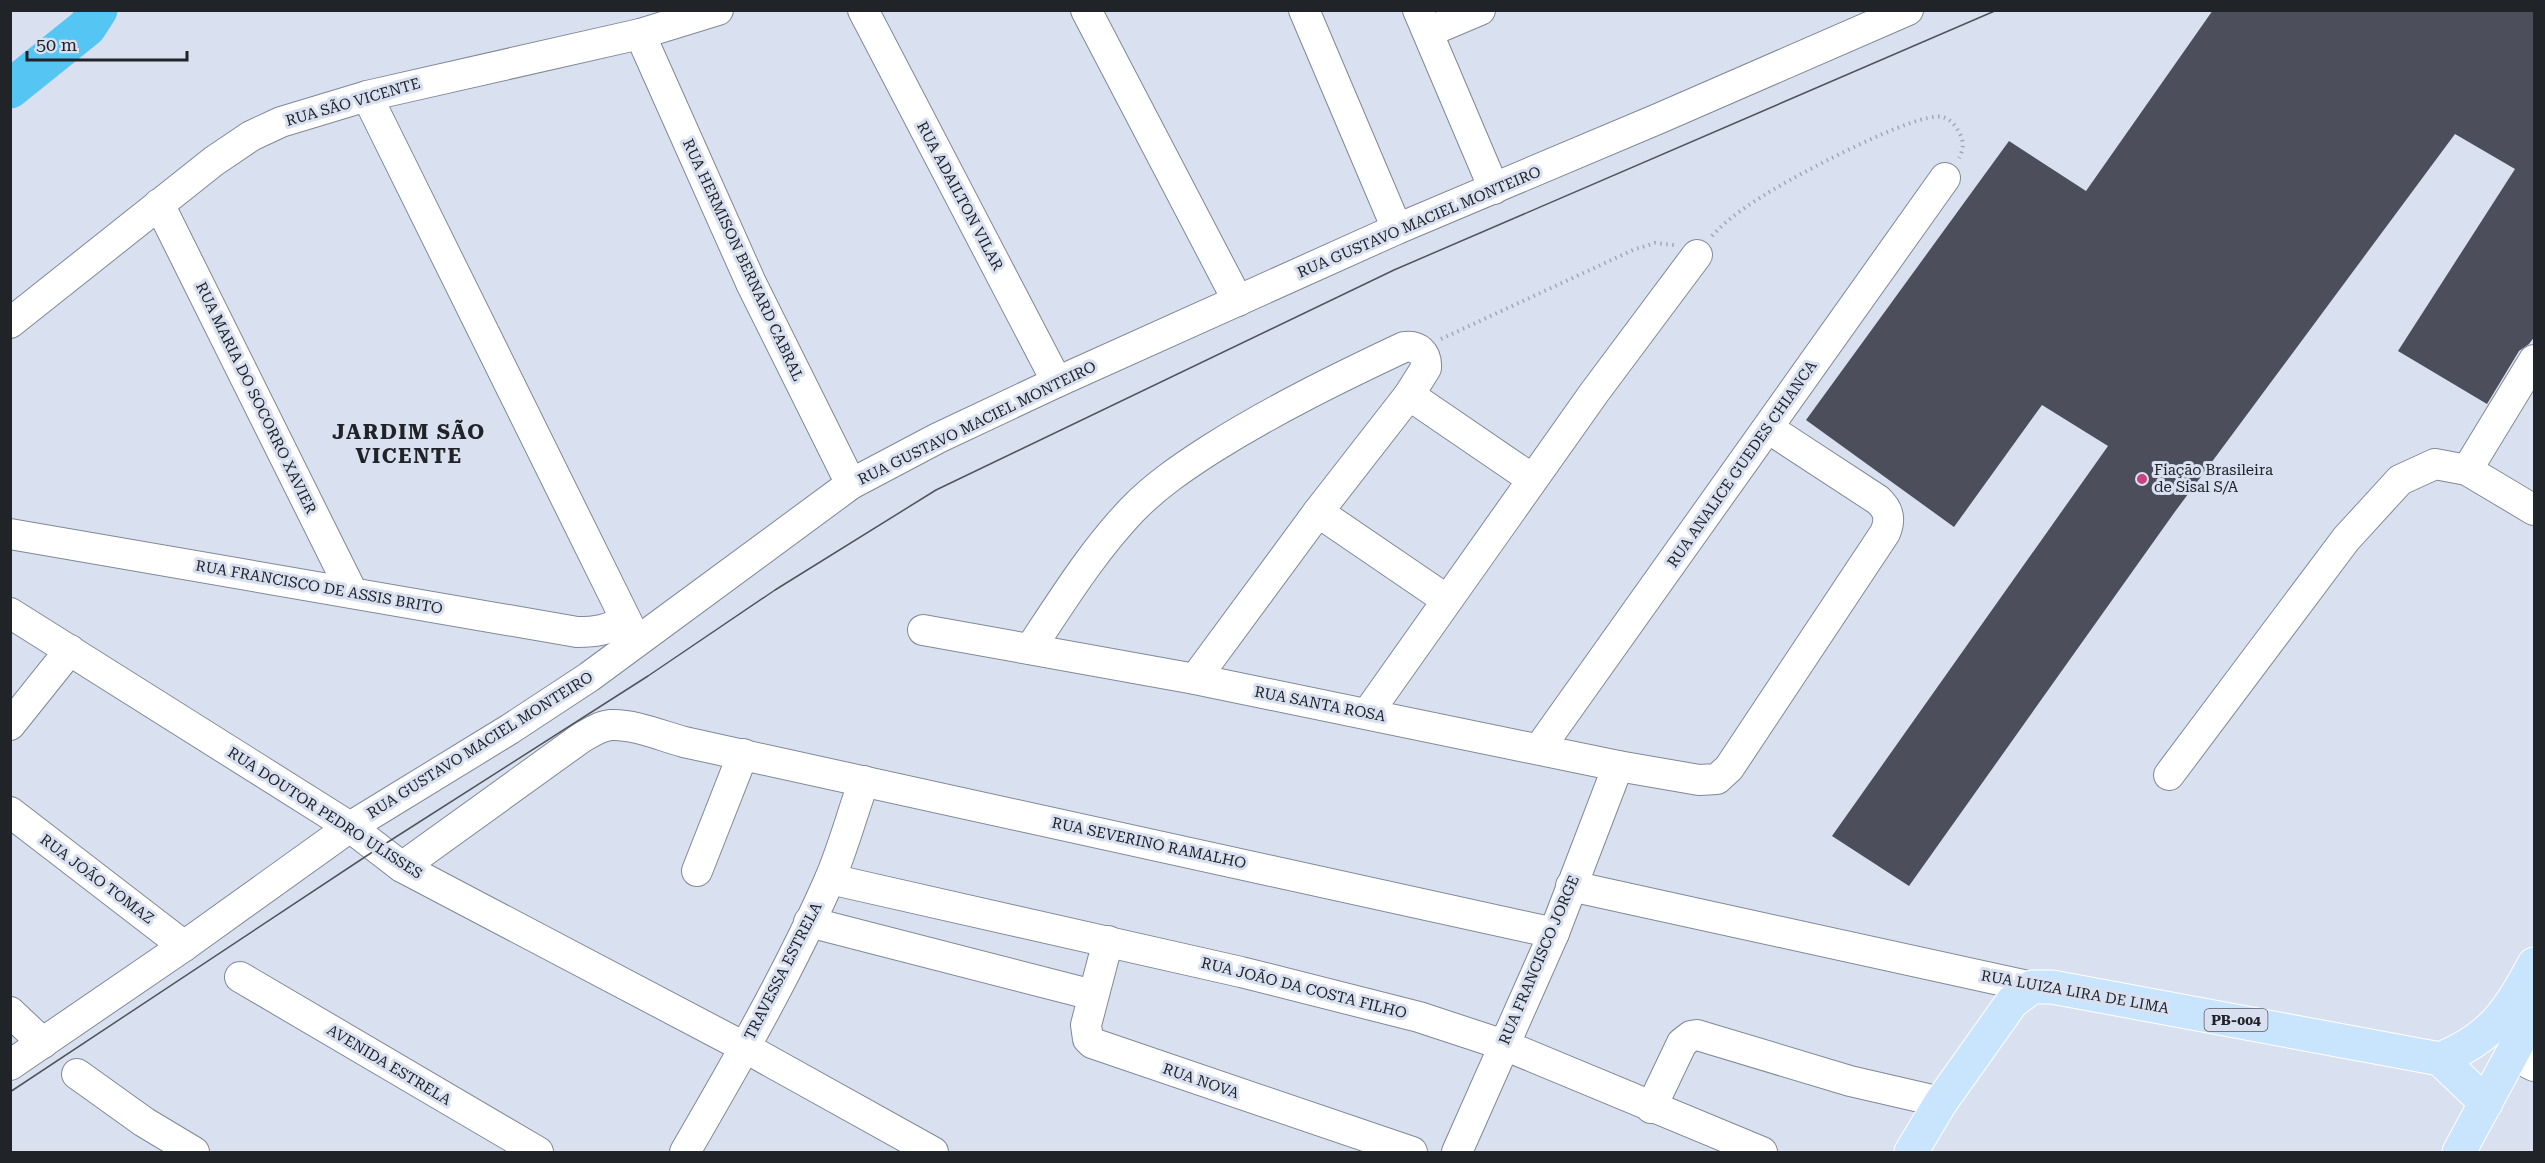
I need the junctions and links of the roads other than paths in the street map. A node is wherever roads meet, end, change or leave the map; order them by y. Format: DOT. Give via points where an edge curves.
graph roads {
  1 [pos="718,10"];
  2 [pos="863,10"];
  3 [pos="1086,10"];
  4 [pos="1304,10"];
  5 [pos="1480,10"];
  6 [pos="1904,11"];
  7 [pos="1423,21"];
  8 [pos="640,34"];
  9 [pos="367,96"];
  10 [pos="1945,178"];
  11 [pos="1494,189"];
  12 [pos="159,204"];
  13 [pos="1397,229"];
  14 [pos="1697,255"];
  15 [pos="1238,301"];
  16 [pos="10,323"];
  17 [pos="2535,360"];
  18 [pos="1058,382"];
  19 [pos="1409,395"];
  20 [pos="1768,429"];
  21 [pos="2467,470"];
  22 [pos="1532,479"];
  23 [pos="851,484"];
  24 [pos="2535,510"];
  25 [pos="1318,512"];
  26 [pos="10,534"];
  27 [pos="352,592"];
  28 [pos="1447,600"];
  29 [pos="10,613"];
  30 [pos="631,630"];
  31 [pos="923,630"];
  32 [pos="1030,649"];
  33 [pos="70,650"];
  34 [pos="1194,679"];
  35 [pos="1366,714"];
  36 [pos="10,725"];
  37 [pos="1539,748"];
  38 [pos="743,754"];
  39 [pos="1618,766"];
  40 [pos="2169,776"];
  41 [pos="864,781"];
  42 [pos="10,812"];
  43 [pos="350,827"];
  44 [pos="402,867"];
  45 [pos="697,870"];
  46 [pos="830,879"];
  47 [pos="1571,886"];
  48 [pos="809,922"];
  49 [pos="1554,933"];
  50 [pos="1108,941"];
  51 [pos="184,946"];
  52 [pos="2535,964"];
  53 [pos="240,976"];
  54 [pos="2032,987"];
  55 [pos="1093,994"];
  56 [pos="10,1012"];
  57 [pos="2535,1013"];
  58 [pos="43,1043"];
  59 [pos="1504,1045"];
  60 [pos="744,1047"];
  61 [pos="2440,1059"];
  62 [pos="2523,1060"];
  63 [pos="10,1065"];
  64 [pos="76,1074"];
  65 [pos="1941,1102"];
  66 [pos="2486,1103"];
  67 [pos="1651,1108"];
  68 [pos="194,1152"];
  69 [pos="538,1152"];
  70 [pos="685,1152"];
  71 [pos="933,1152"];
  72 [pos="1412,1152"];
  73 [pos="1457,1152"];
  74 [pos="1762,1152"];
  75 [pos="1911,1152"];
  76 [pos="2459,1152"];
  1 -- 8 [label="street, RUA SÃO VICENTE"];
  2 -- 18 [label="street, RUA ADAILTON VILAR"];
  3 -- 15 [label="street"];
  4 -- 13 [label="street"];
  5 -- 7 [label="street"];
  6 -- 11 [label="street, RUA GUSTAVO MACIEL MONTEIRO"];
  7 -- 11 [label="street"];
  8 -- 9 [label="street, RUA SÃO VICENTE"];
  8 -- 23 [label="street, RUA HERMISON BERNARD CABRAL" via="751,283"];
  9 -- 12 [label="street, RUA SÃO VICENTE" via="281,122 250,136"];
  9 -- 30 [label="street"];
  10 -- 20 [label="street, RUA ANALICE GUEDES CHIANCA"];
  11 -- 13 [label="street, RUA GUSTAVO MACIEL MONTEIRO"];
  12 -- 16 [label="street, RUA SÃO VICENTE"];
  12 -- 27 [label="street, RUA MARIA DO SOCORRO XAVIER"];
  13 -- 15 [label="street, RUA GUSTAVO MACIEL MONTEIRO"];
  14 -- 22 [label="street"];
  15 -- 18 [label="street, RUA GUSTAVO MACIEL MONTEIRO"];
  17 -- 21 [label="street"];
  18 -- 23 [label="street, RUA GUSTAVO MACIEL MONTEIRO"];
  19 -- 22 [label="street"];
  19 -- 25 [label="street"];
  19 -- 32 [label="street" via="1426,368 1425,355 1412,346 1330,383 1237,433 1174,473 1132,509 1089,561"];
  20 -- 37 [label="street, RUA ANALICE GUEDES CHIANCA"];
  20 -- 39 [label="street, RUA SANTA ROSA" via="1878,500 1889,515 1885,533 1809,651 1729,768 1717,779 1699,780"];
  21 -- 24 [label="street"];
  21 -- 40 [label="street" via="2435,464 2400,480 2346,539"];
  22 -- 28 [label="street"];
  23 -- 30 [label="street, RUA GUSTAVO MACIEL MONTEIRO"];
  25 -- 28 [label="street"];
  25 -- 34 [label="street"];
  26 -- 27 [label="street, RUA FRANCISCO DE ASSIS BRITO"];
  27 -- 30 [label="street, RUA FRANCISCO DE ASSIS BRITO" via="577,632 614,627"];
  28 -- 35 [label="street"];
  29 -- 33 [label="street, RUA DOUTOR PEDRO ULISSES"];
  30 -- 43 [label="street, RUA GUSTAVO MACIEL MONTEIRO" via="557,699"];
  31 -- 32 [label="street, RUA SANTA ROSA"];
  32 -- 34 [label="street, RUA SANTA ROSA"];
  33 -- 36 [label="street"];
  33 -- 43 [label="street, RUA DOUTOR PEDRO ULISSES"];
  34 -- 35 [label="street, RUA SANTA ROSA"];
  35 -- 37 [label="street, RUA SANTA ROSA"];
  37 -- 39 [label="street, RUA SANTA ROSA"];
  38 -- 41 [label="street, RUA SEVERINO RAMALHO"];
  38 -- 44 [label="street, RUA SEVERINO RAMALHO" via="624,726 597,729"];
  38 -- 45 [label="street"];
  39 -- 47 [label="street, RUA FRANCISCO JORGE"];
  41 -- 46 [label="street, TRAVESSA ESTRELA"];
  41 -- 49 [label="street, RUA SEVERINO RAMALHO"];
  42 -- 51 [label="street, RUA JOÃO TOMAZ"];
  43 -- 44 [label="street, RUA DOUTOR PEDRO ULISSES"];
  43 -- 51 [label="street, RUA GUSTAVO MACIEL MONTEIRO"];
  44 -- 60 [label="street, RUA DOUTOR PEDRO ULISSES"];
  46 -- 48 [label="street, TRAVESSA ESTRELA"];
  46 -- 50 [label="street, RUA JOÃO DA COSTA FILHO"];
  47 -- 49 [label="street, RUA FRANCISCO JORGE"];
  47 -- 54 [label="street, RUA LUIZA LIRA DE LIMA"];
  48 -- 55 [label="street"];
  48 -- 60 [label="street, TRAVESSA ESTRELA"];
  49 -- 59 [label="street, RUA FRANCISCO JORGE"];
  50 -- 55 [label="street, RUA NOVA"];
  50 -- 59 [label="street, RUA JOÃO DA COSTA FILHO" via="1419,1017"];
  51 -- 58 [label="street, RUA GUSTAVO MACIEL MONTEIRO"];
  52 -- 61 [label="main road" via="2494,1026 2480,1039"];
  53 -- 69 [label="street, AVENIDA ESTRELA"];
  54 -- 61 [label="main road, RUA LUIZA LIRA DE LIMA / PB-004" via="2052,987"];
  54 -- 65 [label="main road" via="2012,1002"];
  55 -- 72 [label="street, RUA NOVA" via="1086,1025 1092,1043"];
  56 -- 58 [label="street"];
  57 -- 62 [label="main road"];
  58 -- 63 [label="street, RUA GUSTAVO MACIEL MONTEIRO"];
  59 -- 67 [label="street, RUA JOÃO DA COSTA FILHO"];
  59 -- 73 [label="street, RUA FRANCISCO JORGE"];
  60 -- 70 [label="street, TRAVESSA ESTRELA"];
  60 -- 71 [label="street, RUA DOUTOR PEDRO ULISSES"];
  61 -- 66 [label="main road"];
  62 -- 66 [label="main road"];
  64 -- 68 [label="street"];
  65 -- 67 [label="street" via="1850,1081 1697,1035 1682,1043"];
  65 -- 75 [label="main road"];
  66 -- 76 [label="main road"];
  67 -- 74 [label="street, RUA JOÃO DA COSTA FILHO"];
}
